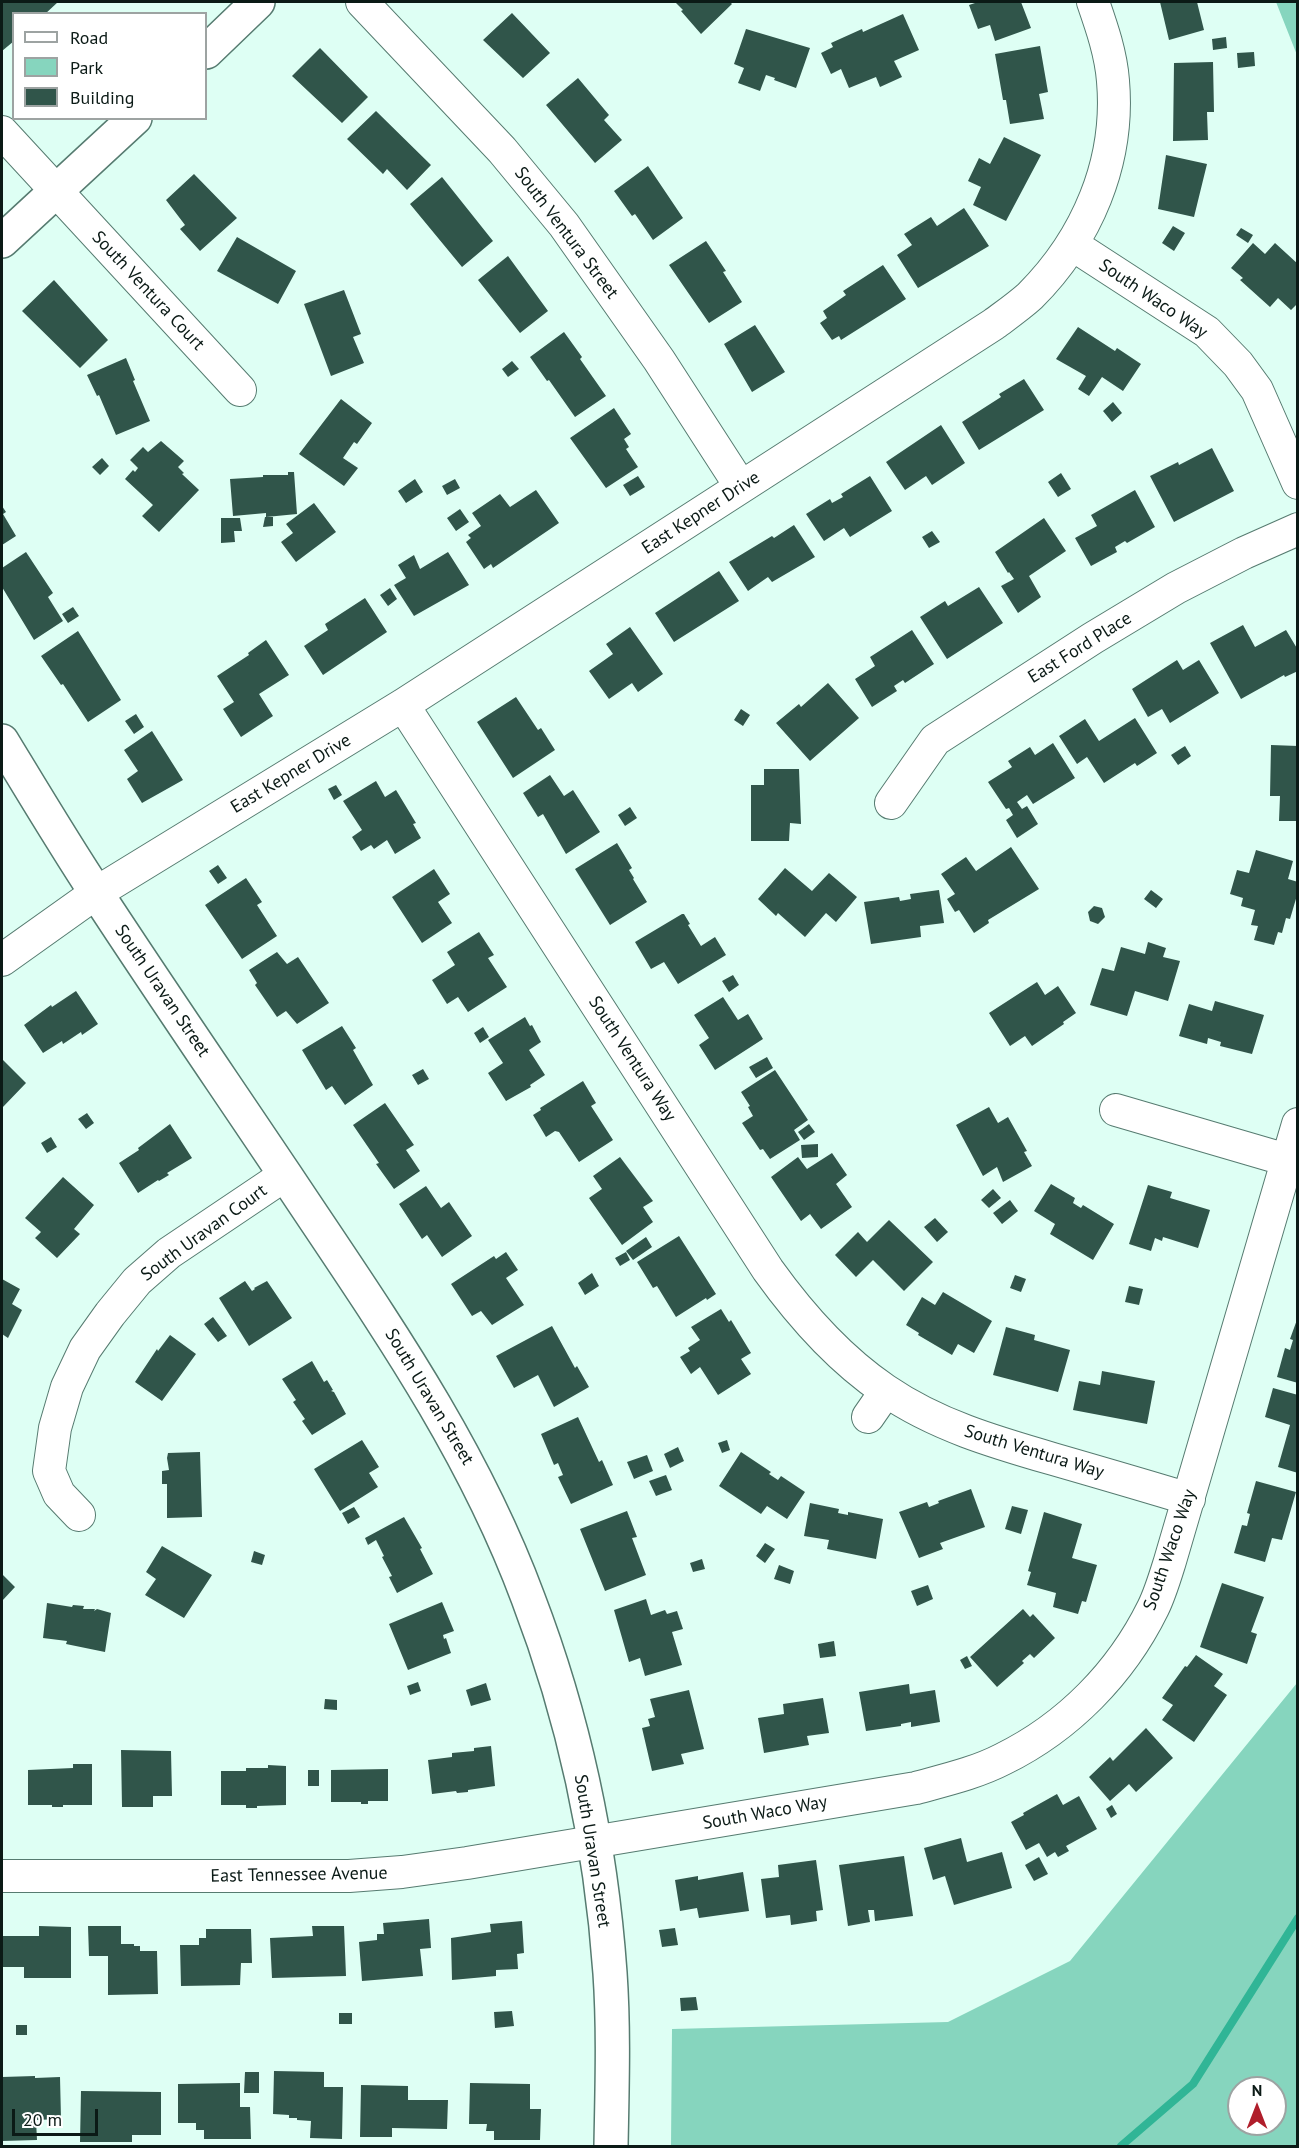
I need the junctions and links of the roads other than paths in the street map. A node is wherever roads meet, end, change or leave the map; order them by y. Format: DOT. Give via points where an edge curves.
graph roads {
  1 [pos="258,2"];
  2 [pos="362,2"];
  3 [pos="1094,2"];
  4 [pos="207,51"];
  5 [pos="133,120"];
  6 [pos="2,132"];
  7 [pos="57,192"];
  8 [pos="2,241"];
  9 [pos="1072,245"];
  10 [pos="240,390"];
  11 [pos="1298,483"];
  12 [pos="741,487"];
  13 [pos="1298,529"];
  14 [pos="403,705"];
  15 [pos="2,741"];
  16 [pos="891,803"];
  17 [pos="96,893"];
  18 [pos="2,960"];
  19 [pos="1116,1110"];
  20 [pos="1298,1124"];
  21 [pos="1287,1160"];
  22 [pos="285,1175"];
  23 [pos="886,1390"];
  24 [pos="868,1418"];
  25 [pos="1189,1499"];
  26 [pos="79,1515"];
  27 [pos="595,1841"];
  28 [pos="2,1876"];
  29 [pos="611,2146"];
  1 -- 4 [label="street"];
  2 -- 12 [label="street, South Ventura Street" via="502,150 564,225 659,360"];
  3 -- 9 [label="street, East Kepner Drive" via="1111,71 1113,122 1095,202"];
  5 -- 7 [label="street"];
  6 -- 7 [label="street, South Ventura Court"];
  7 -- 8 [label="street"];
  7 -- 10 [label="street, South Ventura Court"];
  9 -- 11 [label="street, South Waco Way" via="1207,332 1238,363 1257,390"];
  9 -- 12 [label="street, East Kepner Drive" via="1028,297 994,324"];
  12 -- 14 [label="street, East Kepner Drive"];
  13 -- 16 [label="street, East Ford Place" via="1176,588 935,740"];
  14 -- 17 [label="street, East Kepner Drive"];
  14 -- 23 [label="street, South Ventura Way" via="768,1270 819,1335"];
  15 -- 17 [label="street, South Uravan Street"];
  17 -- 18 [label="street, East Kepner Drive"];
  17 -- 22 [label="street, South Uravan Street"];
  19 -- 21 [label="street"];
  20 -- 21 [label="street, South Waco Way"];
  21 -- 25 [label="street, South Waco Way"];
  22 -- 26 [label="street, South Uravan Court" via="169,1253 137,1281 85,1349 67,1387 55,1428 49,1471 59,1494"];
  22 -- 27 [label="street, South Uravan Street" via="405,1354 473,1472 497,1523 550,1660"];
  23 -- 24 [label="street"];
  23 -- 25 [label="street, South Ventura Way" via="940,1421 981,1438"];
  25 -- 27 [label="street, South Waco Way" via="1153,1608 1128,1651 1096,1691 1031,1744 993,1764 916,1788"];
  27 -- 28 [label="street, East Tennessee Avenue" via="467,1863 349,1876"];
  27 -- 29 [label="street, South Uravan Street" via="610,1977"];
}
